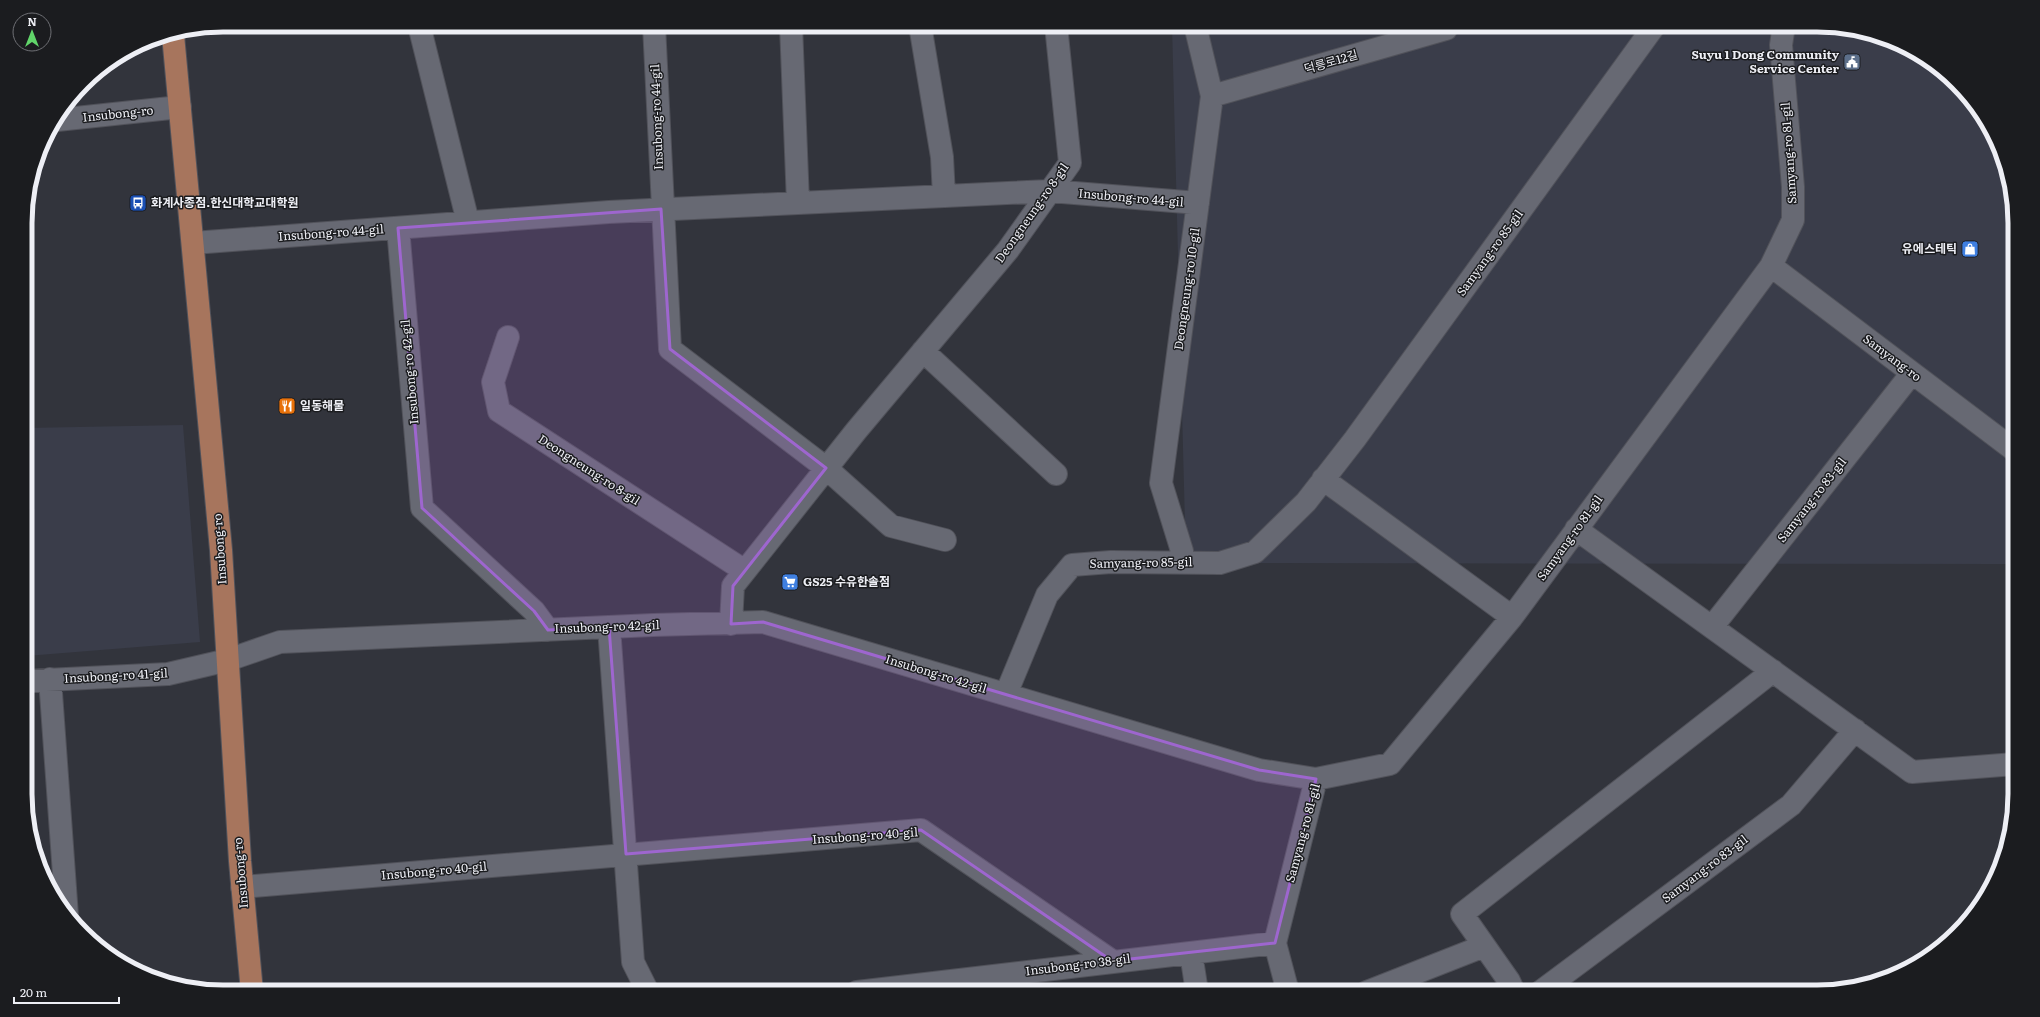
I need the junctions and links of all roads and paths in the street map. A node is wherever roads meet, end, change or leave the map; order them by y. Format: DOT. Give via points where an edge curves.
graph roads {
  1 [pos="421,32"];
  2 [pos="654,32"];
  3 [pos="791,32"];
  4 [pos="921,32"];
  5 [pos="1057,32"];
  6 [pos="1197,32"];
  7 [pos="1436,32"];
  8 [pos="1650,32"];
  9 [pos="1783,32"];
  10 [pos="173,38"];
  11 [pos="1212,96"];
  12 [pos="180,108"];
  13 [pos="63,119"];
  14 [pos="1050,191"];
  15 [pos="944,196"];
  16 [pos="798,203"];
  17 [pos="1198,203"];
  18 [pos="661,209"];
  19 [pos="468,222"];
  20 [pos="398,228"];
  21 [pos="192,244"];
  22 [pos="1771,266"];
  23 [pos="508,337"];
  24 [pos="923,351"];
  25 [pos="1912,373"];
  26 [pos="2008,445"];
  27 [pos="826,468"];
  28 [pos="1056,474"];
  29 [pos="1323,479"];
  30 [pos="1576,529"];
  31 [pos="946,540"];
  32 [pos="1182,551"];
  33 [pos="745,571"];
  34 [pos="1512,617"];
  35 [pos="730,624"];
  36 [pos="609,627"];
  37 [pos="1712,627"];
  38 [pos="548,630"];
  39 [pos="228,660"];
  40 [pos="1773,671"];
  41 [pos="50,679"];
  42 [pos="32,680"];
  43 [pos="1006,694"];
  44 [pos="1855,730"];
  45 [pos="2008,765"];
  46 [pos="1316,779"];
  47 [pos="626,854"];
  48 [pos="242,887"];
  49 [pos="60,893"];
  50 [pos="1275,943"];
  51 [pos="1484,946"];
  52 [pos="1191,952"];
  53 [pos="1112,961"];
  54 [pos="251,985"];
  55 [pos="645,985"];
  56 [pos="915,985"];
  57 [pos="1196,985"];
  58 [pos="1286,985"];
  59 [pos="1385,985"];
  60 [pos="1511,985"];
  61 [pos="1549,985"];
  1 -- 19 [label="street"];
  2 -- 18 [label="street, Insubong-ro 44-gil"];
  3 -- 16 [label="street"];
  4 -- 15 [label="street" via="942,158"];
  5 -- 14 [label="street, Deongneung-ro 8-gil" via="1070,163"];
  6 -- 11 [label="street, Deongneung-ro 10-gil"];
  7 -- 11 [label="street, 덕릉로12길"];
  8 -- 29 [label="street, Samyang-ro 85-gil" via="1355,439"];
  9 -- 22 [label="street, Samyang-ro 81-gil" via="1781,45 1793,186 1793,220"];
  10 -- 12 [label="main road, Insubong-ro"];
  11 -- 17 [label="street, Deongneung-ro 10-gil"];
  12 -- 13 [label="street, Insubong-ro"];
  12 -- 21 [label="main road, Insubong-ro"];
  14 -- 15 [label="street, Insubong-ro 44-gil"];
  14 -- 17 [label="street, Insubong-ro 44-gil"];
  14 -- 24 [label="street, Deongneung-ro 8-gil" via="1008,250"];
  15 -- 16 [label="street, Insubong-ro 44-gil"];
  16 -- 18 [label="street, Insubong-ro 44-gil"];
  17 -- 32 [label="street, Deongneung-ro 10-gil" via="1161,483"];
  18 -- 19 [label="street, Insubong-ro 44-gil"];
  18 -- 27 [label="street" via="670,349"];
  19 -- 20 [label="street, Insubong-ro 44-gil"];
  20 -- 21 [label="street, Insubong-ro 44-gil"];
  20 -- 38 [label="street, Insubong-ro 42-gil" via="422,508 534,611"];
  21 -- 39 [label="main road, Insubong-ro" via="221,550"];
  22 -- 25 [label="street, Samyang-ro"];
  22 -- 30 [label="street, Samyang-ro 81-gil"];
  23 -- 33 [label="street, Deongneung-ro 8-gil" via="493,382 498,411"];
  24 -- 27 [label="street, Deongneung-ro 8-gil"];
  24 -- 28 [label="street"];
  25 -- 26 [label="street, Samyang-ro"];
  25 -- 37 [label="street, Samyang-ro 83-gil"];
  27 -- 31 [label="street" via="891,526"];
  27 -- 33 [label="street, Deongneung-ro 8-gil"];
  29 -- 34 [label="street"];
  29 -- 43 [label="street, Samyang-ro 85-gil" via="1306,502 1255,552 1220,563 1111,562 1072,565 1047,595"];
  30 -- 34 [label="street, Samyang-ro 81-gil"];
  30 -- 37 [label="street"];
  33 -- 35 [label="street, Deongneung-ro 8-gil" via="733,586"];
  34 -- 46 [label="street, Samyang-ro 81-gil" via="1390,764"];
  35 -- 36 [label="street, Insubong-ro 42-gil"];
  35 -- 43 [label="street, Insubong-ro 42-gil" via="763,622"];
  36 -- 38 [label="street, Insubong-ro 42-gil"];
  36 -- 47 [label="street"];
  37 -- 40 [label="street"];
  38 -- 39 [label="street, Insubong-ro 42-gil" via="280,642"];
  39 -- 41 [label="street, Insubong-ro 41-gil" via="168,674"];
  39 -- 48 [label="main road, Insubong-ro"];
  40 -- 44 [label="street"];
  40 -- 51 [label="street" via="1462,914"];
  41 -- 42 [label="street, Insubong-ro 41-gil"];
  41 -- 49 [label="street"];
  43 -- 46 [label="street, Insubong-ro 42-gil" via="1259,770"];
  44 -- 45 [label="street" via="1912,772"];
  44 -- 61 [label="street, Samyang-ro 83-gil" via="1791,805"];
  46 -- 50 [label="street, Samyang-ro 81-gil"];
  47 -- 48 [label="street, Insubong-ro 40-gil"];
  47 -- 53 [label="street, Insubong-ro 40-gil" via="921,830"];
  47 -- 55 [label="street" via="634,962"];
  48 -- 54 [label="main road, Insubong-ro"];
  50 -- 52 [label="street, Insubong-ro 38-gil"];
  50 -- 58 [label="street, Samyang-ro 81-gil"];
  51 -- 59 [label="street"];
  51 -- 60 [label="street"];
  52 -- 53 [label="street, Insubong-ro 38-gil"];
  52 -- 57 [label="street"];
  53 -- 56 [label="street, Insubong-ro 38-gil"];
}
